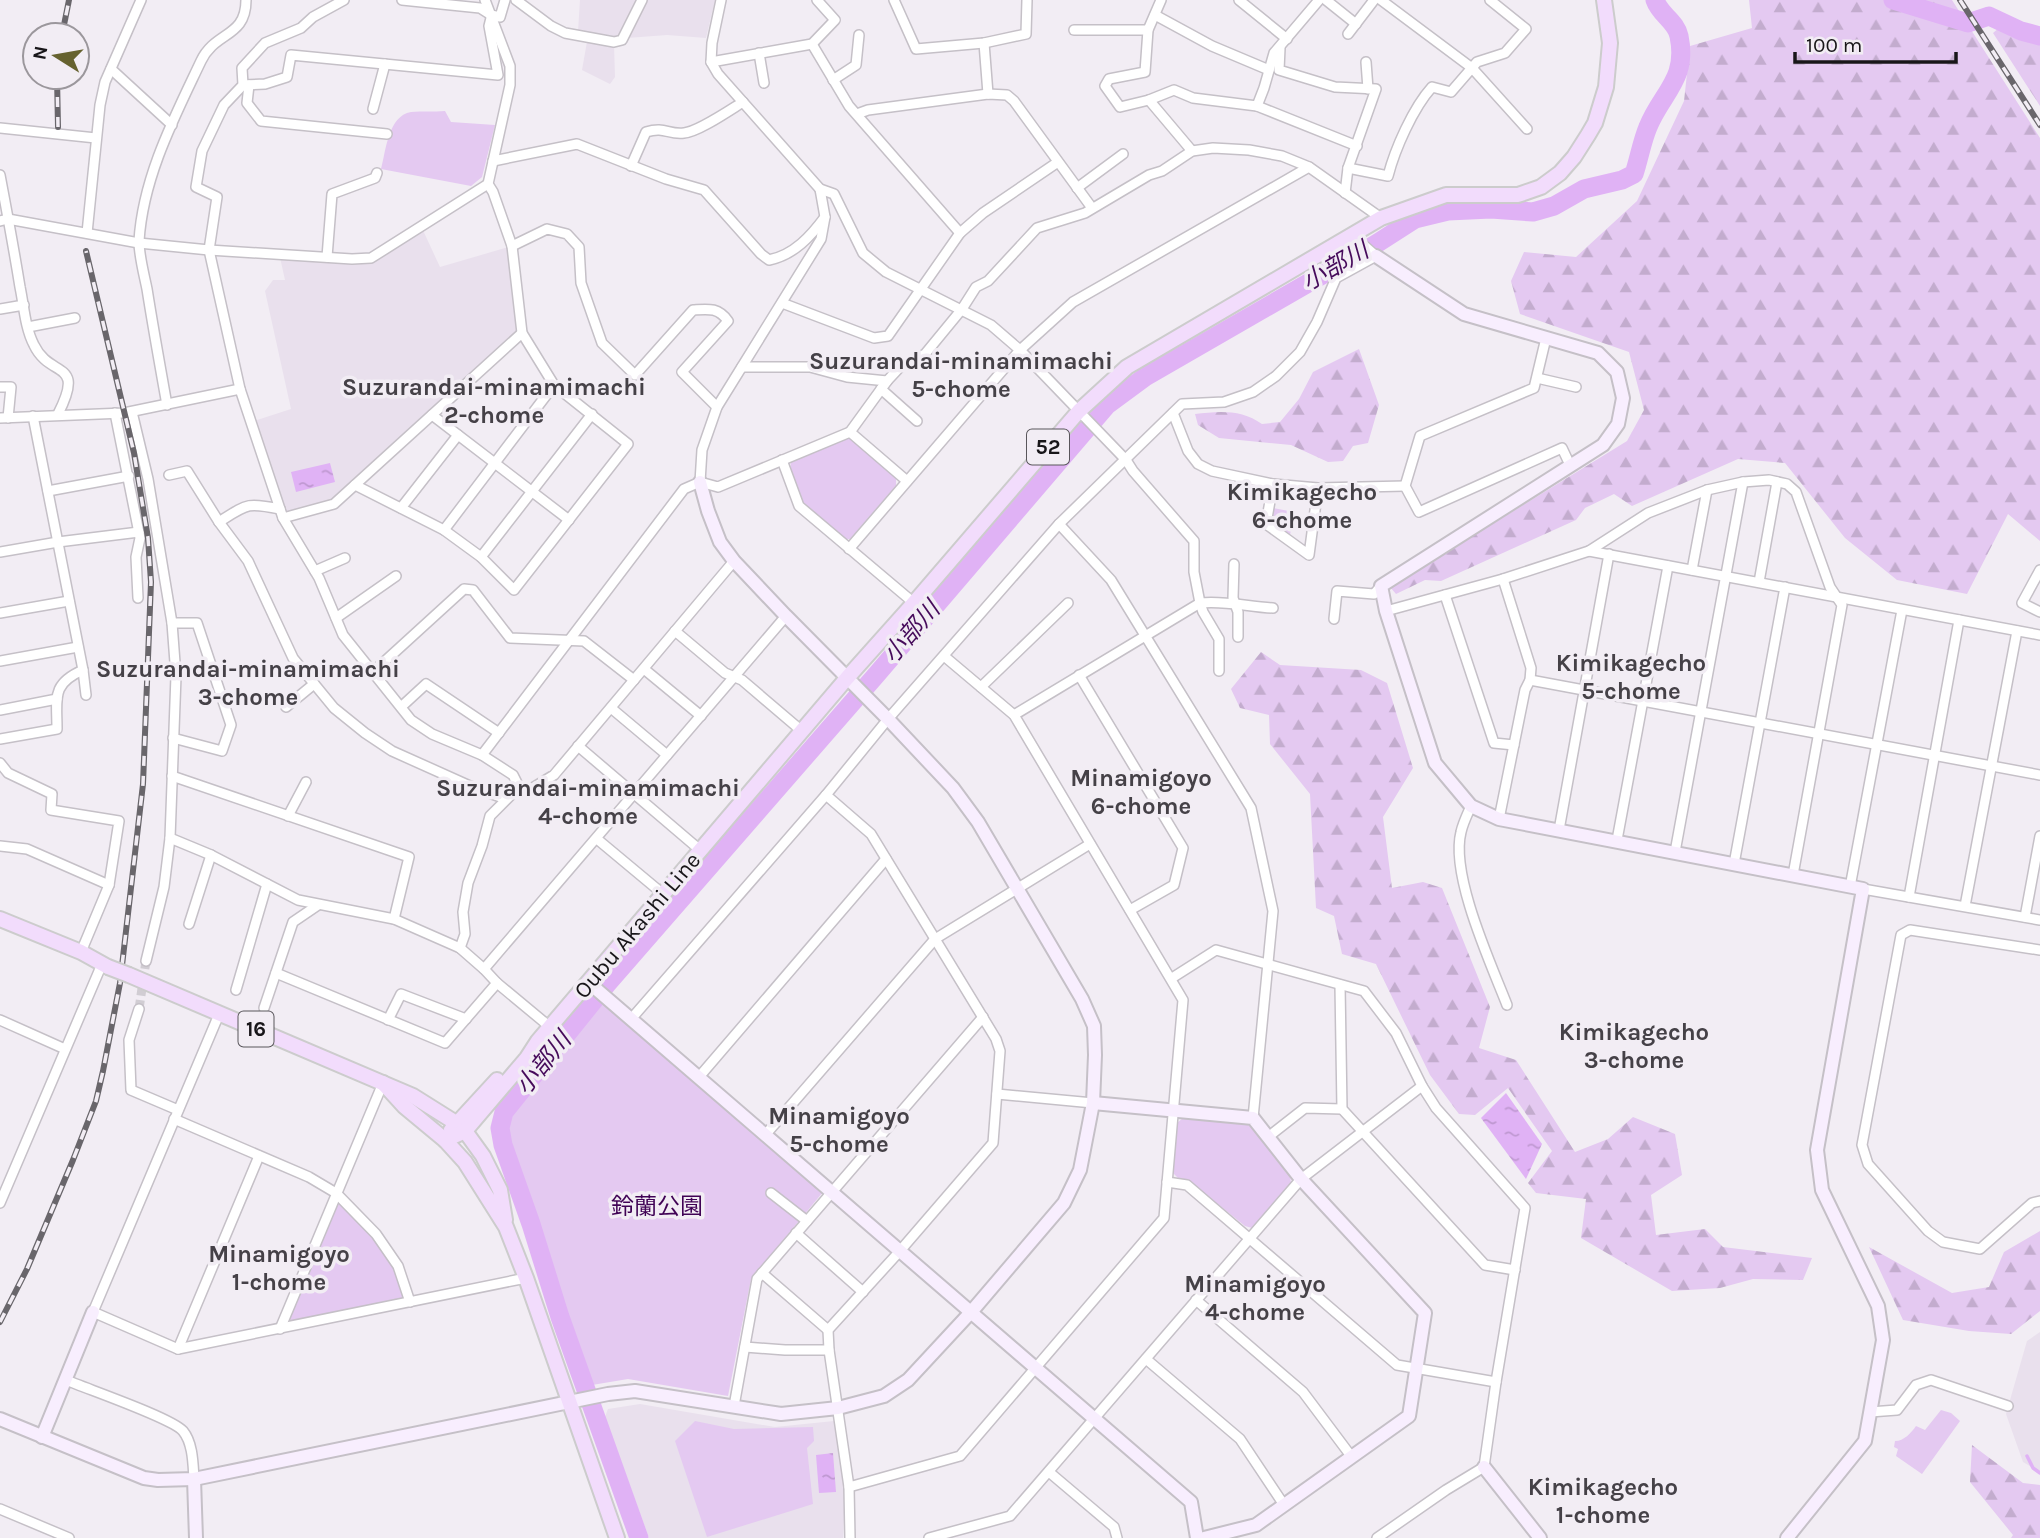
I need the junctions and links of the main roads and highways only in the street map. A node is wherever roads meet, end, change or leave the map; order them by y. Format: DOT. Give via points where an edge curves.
graph roads {
  1 [pos="1604,0"];
  2 [pos="0,919"];
  3 [pos="383,1083"];
  4 [pos="460,1127"];
  5 [pos="444,1140"];
  6 [pos="506,1227"];
  7 [pos="617,1538"];
  1 -- 4 [label="main road, Oubu Akashi Line / 52" via="1610,43 1606,87 1595,123 1560,173 1541,187 1518,195 1446,195 1381,218 1357,239 1127,367 700,850 527,1058"];
  2 -- 3 [label="main road, 16, bridge"];
  3 -- 4 [label="main road, 16" via="413,1096"];
  3 -- 5 [label="main road, 16"];
  4 -- 5 [label="main road, Oubu Akashi Line / 52"];
  4 -- 6 [label="main road, 16" via="483,1156 500,1190"];
  5 -- 6 [label="main road, 16" via="465,1162"];
  6 -- 7 [label="main road, 16" via="575,1401"];
}
